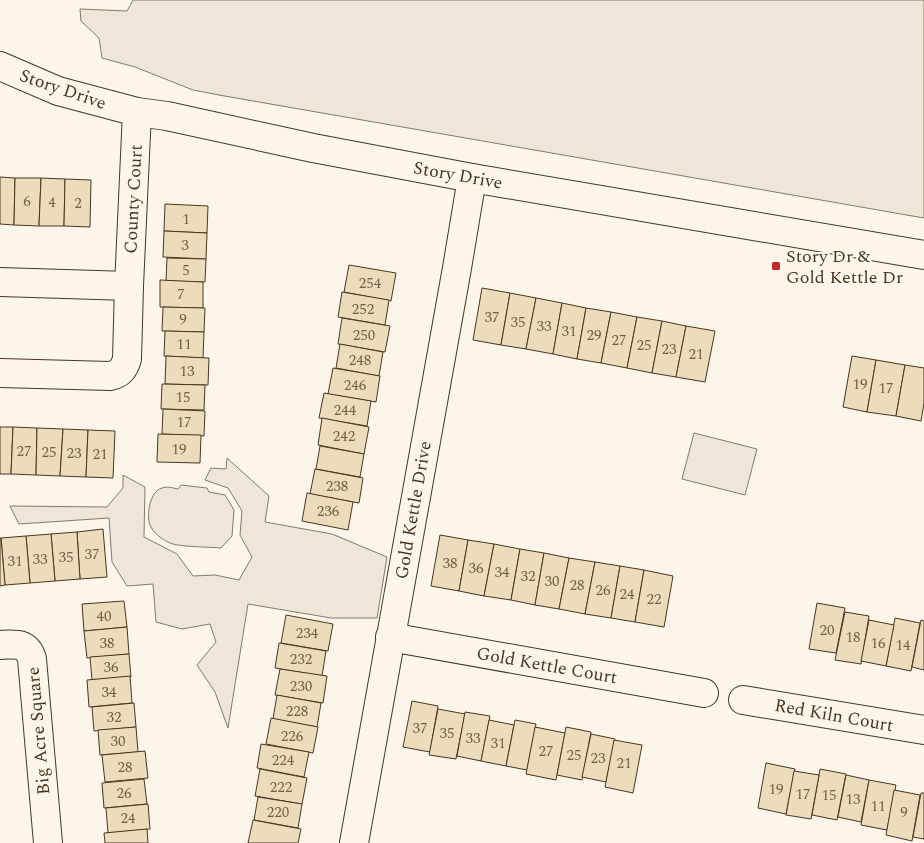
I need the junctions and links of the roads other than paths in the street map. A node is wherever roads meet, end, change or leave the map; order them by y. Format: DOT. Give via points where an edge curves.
graph roads {
  1 [pos="0,66"];
  2 [pos="137,112"];
  3 [pos="472,178"];
  4 [pos="924,255"];
  5 [pos="0,282"];
  6 [pos="129,286"];
  7 [pos="0,372"];
  8 [pos="390,638"];
  9 [pos="0,646"];
  10 [pos="704,693"];
  11 [pos="743,700"];
  12 [pos="924,730"];
  13 [pos="48,843"];
  14 [pos="354,843"];
  1 -- 2 [label="street, Story Drive" via="58,91"];
  2 -- 3 [label="street, Story Drive"];
  2 -- 6 [label="street, County Court"];
  3 -- 4 [label="street, Story Drive"];
  3 -- 8 [label="street, Gold Kettle Drive"];
  5 -- 6 [label="street"];
  6 -- 7 [label="street, County Court" via="127,359 121,371 110,376"];
  8 -- 10 [label="street, Gold Kettle Court"];
  8 -- 14 [label="street, Gold Kettle Drive"];
  9 -- 13 [label="street, Big Acre Square" via="16,644 31,654"];
  11 -- 12 [label="street, Red Kiln Court"];
}
